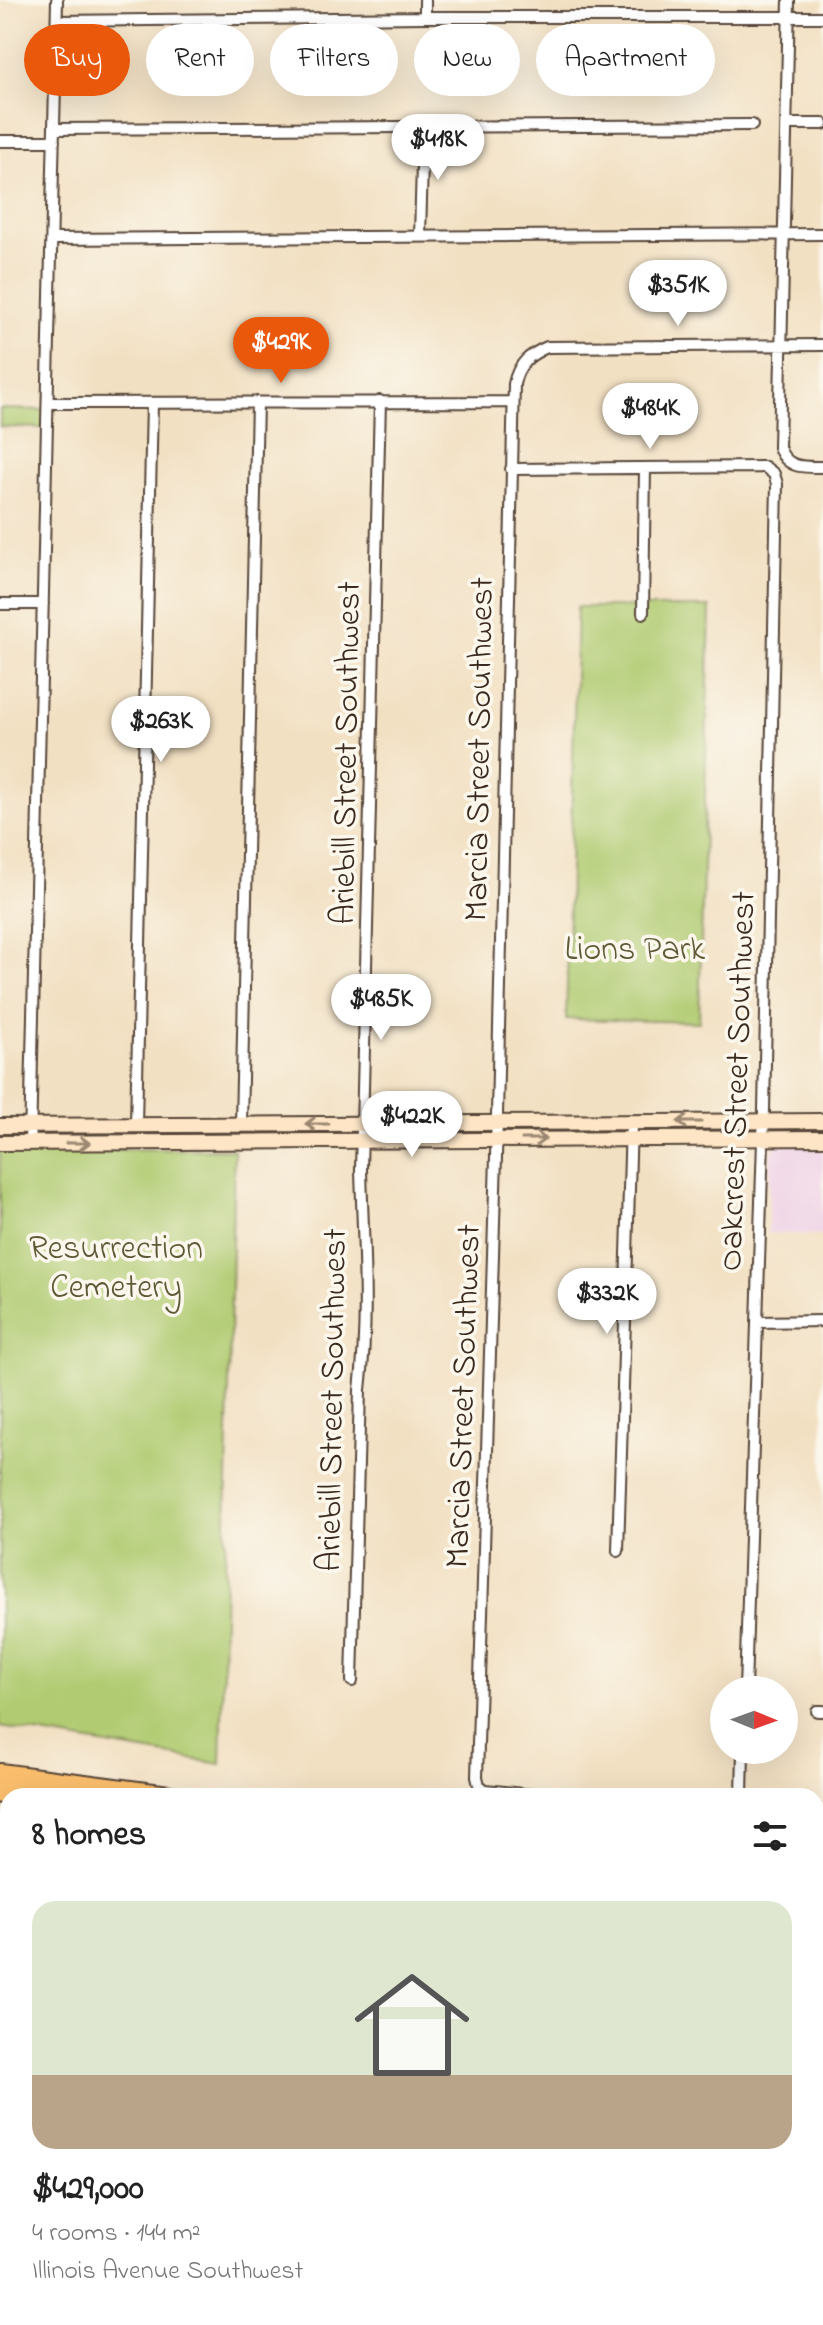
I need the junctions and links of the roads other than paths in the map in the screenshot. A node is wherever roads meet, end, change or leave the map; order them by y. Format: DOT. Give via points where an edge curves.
graph roads {
  1 [pos="57,0"];
  2 [pos="425,0"];
  3 [pos="789,0"];
  4 [pos="425,17"];
  5 [pos="788,17"];
  6 [pos="823,17"];
  7 [pos="57,21"];
  8 [pos="787,124"];
  9 [pos="823,124"];
  10 [pos="752,125"];
  11 [pos="423,127"];
  12 [pos="54,129"];
  13 [pos="0,141"];
  14 [pos="54,141"];
  15 [pos="785,234"];
  16 [pos="823,234"];
  17 [pos="420,236"];
  18 [pos="52,239"];
  19 [pos="780,345"];
  20 [pos="823,345"];
  21 [pos="380,401"];
  22 [pos="257,402"];
  23 [pos="513,402"];
  24 [pos="48,403"];
  25 [pos="152,403"];
  26 [pos="823,467"];
  27 [pos="645,468"];
  28 [pos="511,469"];
  29 [pos="0,604"];
  30 [pos="43,604"];
  31 [pos="643,613"];
  32 [pos="823,1121"];
  33 [pos="763,1122"];
  34 [pos="495,1123"];
  35 [pos="631,1123"];
  36 [pos="241,1124"];
  37 [pos="363,1124"];
  38 [pos="136,1125"];
  39 [pos="0,1126"];
  40 [pos="30,1126"];
  41 [pos="631,1138"];
  42 [pos="763,1138"];
  43 [pos="823,1138"];
  44 [pos="496,1139"];
  45 [pos="362,1140"];
  46 [pos="0,1143"];
  47 [pos="30,1143"];
  48 [pos="823,1321"];
  49 [pos="757,1322"];
  50 [pos="618,1551"];
  51 [pos="745,1676"];
  52 [pos="352,1681"];
  53 [pos="743,1764"];
  54 [pos="0,1774"];
  55 [pos="108,1788"];
  56 [pos="483,1788"];
  57 [pos="742,1788"];
  1 -- 7 [label="street"];
  2 -- 4 [label="street"];
  3 -- 5 [label="street"];
  4 -- 5 [label="street"];
  4 -- 7 [label="street"];
  5 -- 6 [label="street"];
  5 -- 8 [label="street"];
  7 -- 12 [label="street"];
  8 -- 9 [label="street"];
  8 -- 15 [label="street"];
  10 -- 11 [label="street"];
  11 -- 12 [label="street"];
  11 -- 17 [label="street"];
  12 -- 14 [label="street"];
  13 -- 14 [label="street"];
  14 -- 18 [label="street"];
  15 -- 16 [label="street"];
  15 -- 17 [label="street"];
  15 -- 19 [label="street"];
  17 -- 18 [label="street"];
  18 -- 24 [label="street"];
  19 -- 20 [label="street"];
  19 -- 23 [label="street, Marcia Street Southwest" via="541,349 520,366"];
  19 -- 26 [label="street" via="782,455 796,466"];
  21 -- 22 [label="street"];
  21 -- 23 [label="street"];
  21 -- 37 [label="street, Ariebill Street Southwest"];
  22 -- 25 [label="street"];
  22 -- 36 [label="street"];
  23 -- 28 [label="street, Marcia Street Southwest"];
  24 -- 25 [label="street"];
  24 -- 30 [label="street"];
  25 -- 38 [label="street"];
  27 -- 28 [label="street"];
  27 -- 31 [label="street"];
  27 -- 33 [label="street, Oakcrest Street Southwest" via="765,467 777,484"];
  28 -- 34 [label="street, Marcia Street Southwest"];
  29 -- 30 [label="street"];
  30 -- 40 [label="street"];
  32 -- 33 [label="main road"];
  33 -- 35 [label="main road, one-way"];
  33 -- 42 [label="street, Oakcrest Street Southwest"];
  34 -- 35 [label="main road"];
  34 -- 37 [label="main road"];
  34 -- 44 [label="street, Marcia Street Southwest"];
  35 -- 41 [label="street"];
  37 -- 36 [label="main road, one-way"];
  36 -- 38 [label="main road"];
  37 -- 45 [label="street, Ariebill Street Southwest"];
  38 -- 40 [label="main road"];
  39 -- 40 [label="main road"];
  40 -- 47 [label="street"];
  41 -- 42 [label="main road"];
  44 -- 41 [label="main road, one-way"];
  41 -- 50 [label="street"];
  42 -- 43 [label="main road"];
  42 -- 49 [label="street, Oakcrest Street Southwest"];
  44 -- 45 [label="main road"];
  44 -- 56 [label="street, Marcia Street Southwest" via="477,1777"];
  47 -- 45 [label="main road, one-way"];
  45 -- 52 [label="street, Ariebill Street Southwest" via="366,1269"];
  46 -- 47 [label="main road"];
  48 -- 49 [label="street"];
  49 -- 51 [label="street, Oakcrest Street Southwest"];
  53 -- 57 [label="street"];
  54 -- 55 [label="highway"];
}
